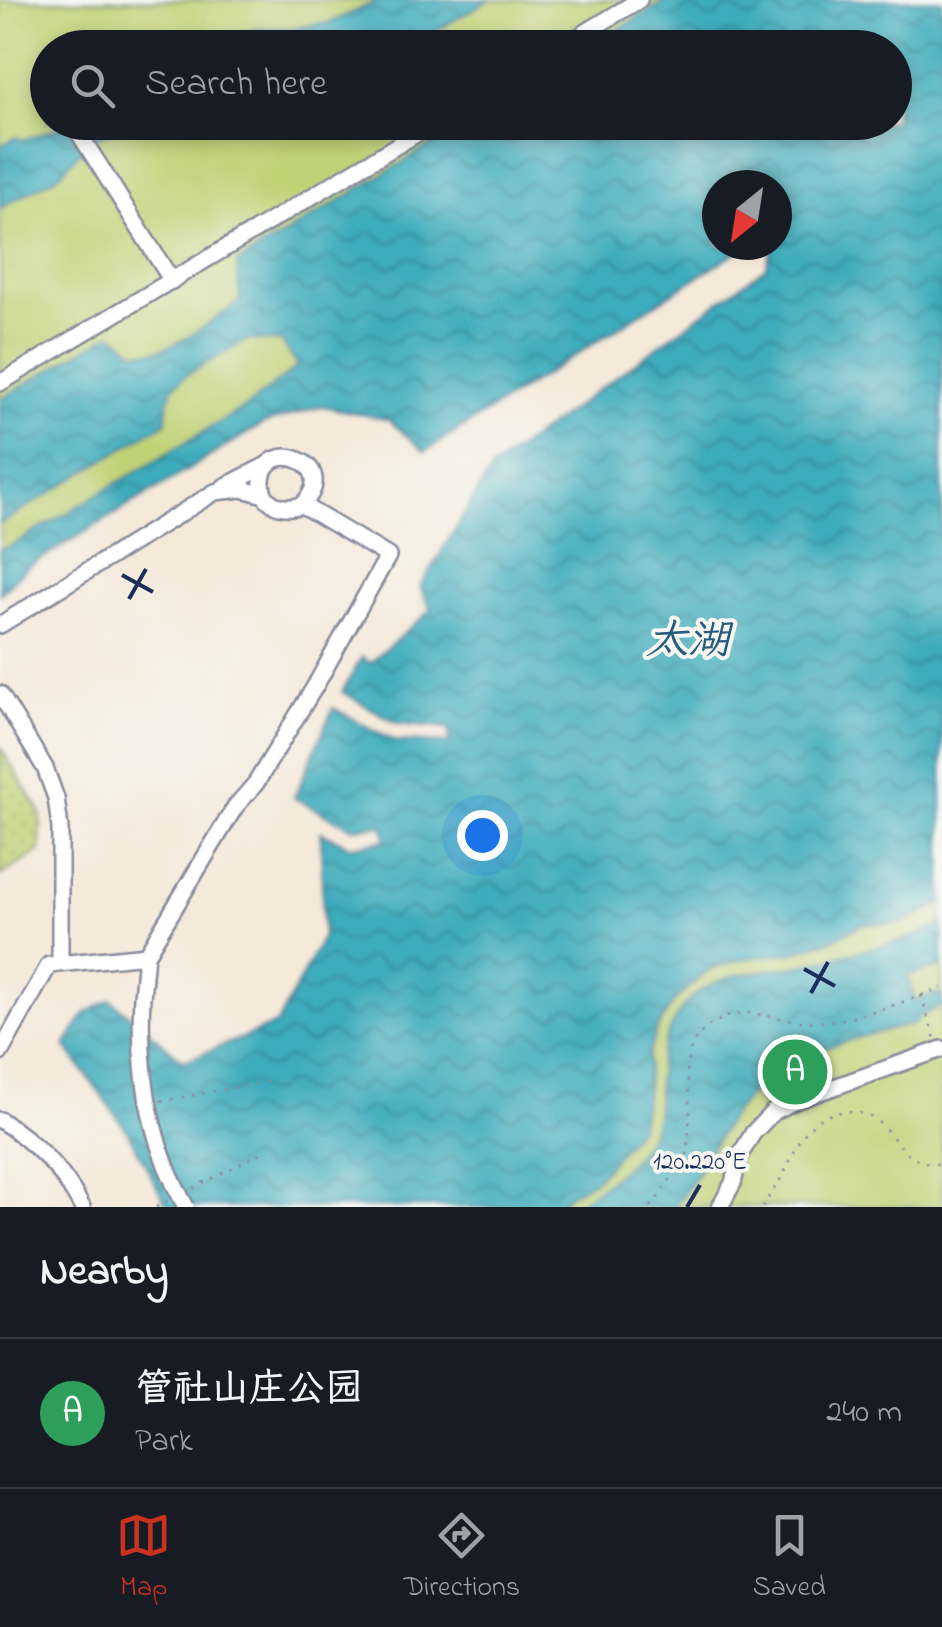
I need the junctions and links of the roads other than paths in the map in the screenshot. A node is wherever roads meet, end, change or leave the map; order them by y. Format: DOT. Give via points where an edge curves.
graph roads {
  1 [pos="639,0"];
  2 [pos="590,30"];
  3 [pos="83,140"];
  4 [pos="406,140"];
  5 [pos="172,281"];
  6 [pos="0,384"];
  7 [pos="270,464"];
  8 [pos="215,492"];
  9 [pos="264,496"];
  10 [pos="302,505"];
  11 [pos="0,626"];
  12 [pos="0,694"];
  13 [pos="146,954"];
  14 [pos="60,963"];
  15 [pos="941,1049"];
  16 [pos="0,1053"];
  17 [pos="0,1120"];
  18 [pos="183,1201"];
  19 [pos="82,1207"];
  20 [pos="720,1207"];
  1 -- 2 [label="street"];
  3 -- 5 [label="street"];
  4 -- 5 [label="street"];
  5 -- 6 [label="street"];
  7 -- 8 [label="street"];
  7 -- 9 [label="street" via="262,476"];
  7 -- 10 [label="street" via="292,456 308,465 314,484"];
  8 -- 9 [label="street"];
  8 -- 11 [label="street"];
  9 -- 10 [label="street" via="286,508"];
  10 -- 13 [label="street" via="388,556 314,688"];
  12 -- 14 [label="street" via="56,798"];
  13 -- 14 [label="street"];
  13 -- 18 [label="street, bridge" via="141,1057 148,1104"];
  14 -- 16 [label="street" via="50,965"];
  15 -- 20 [label="street" via="773,1112 746,1144"];
  17 -- 19 [label="street" via="37,1147"];
}
